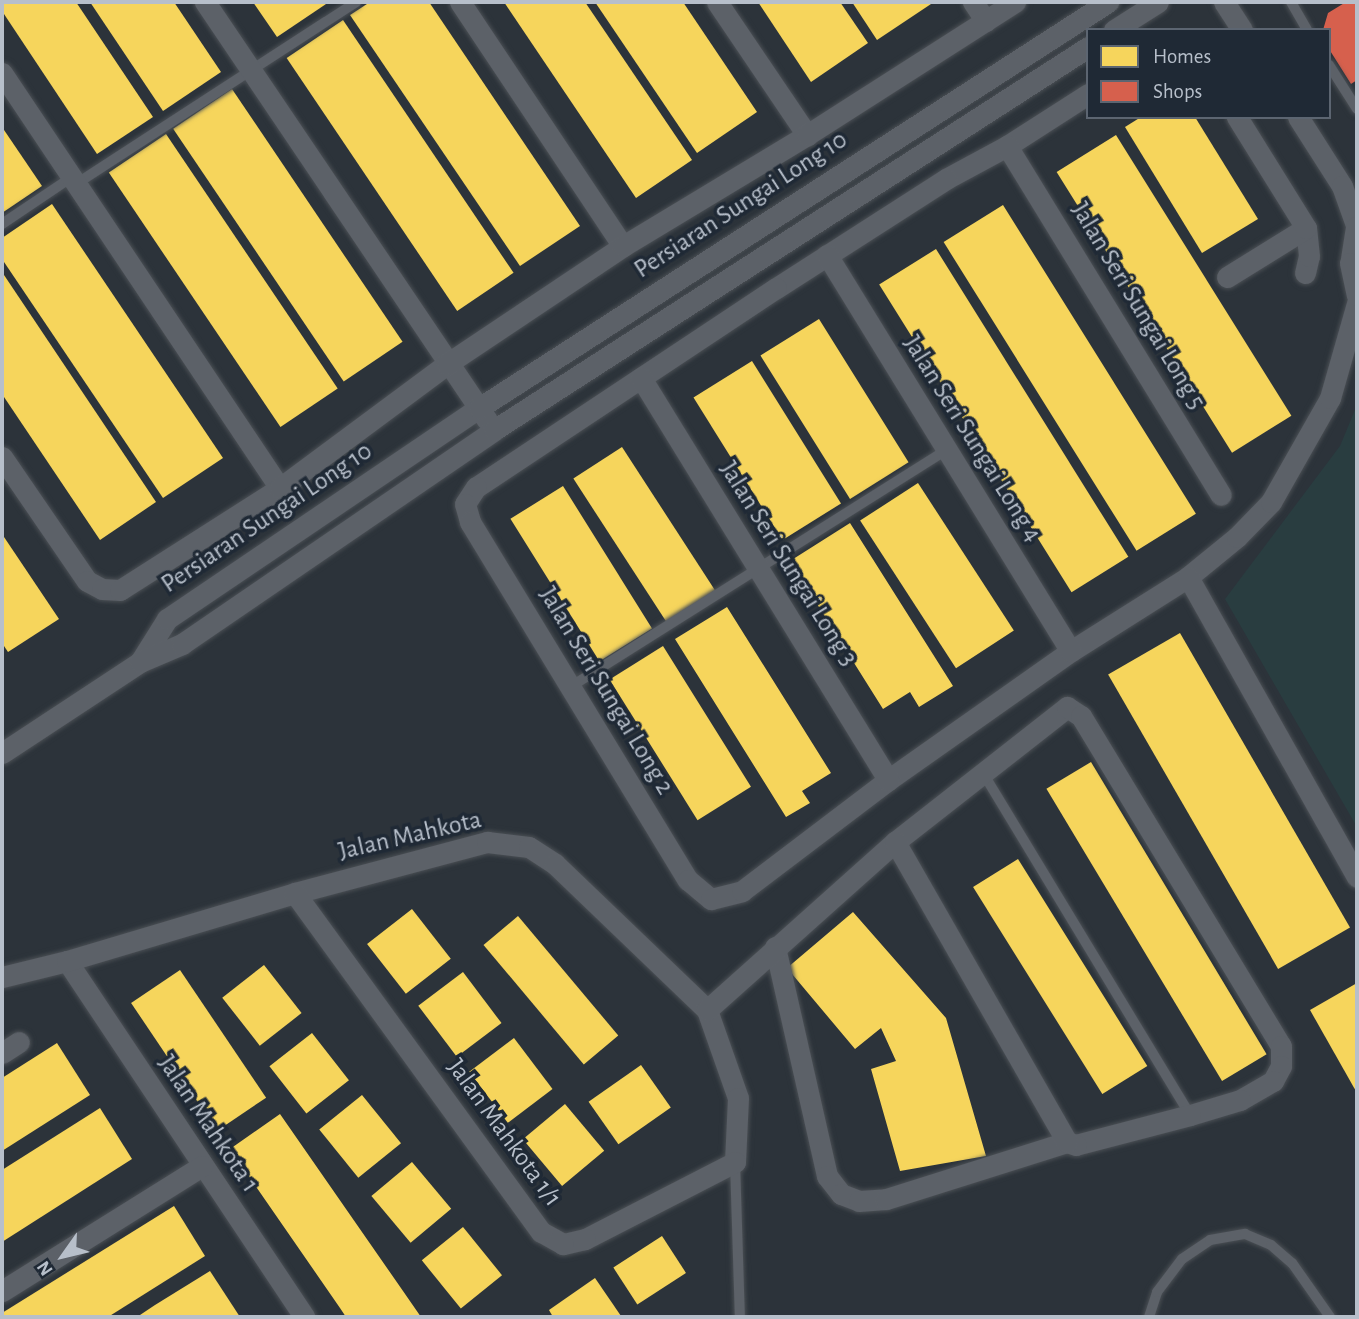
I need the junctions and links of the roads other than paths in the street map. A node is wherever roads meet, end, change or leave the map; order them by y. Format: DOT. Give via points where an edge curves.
graph roads {
  1 [pos="205,2"];
  2 [pos="356,2"];
  3 [pos="460,2"];
  4 [pos="717,2"];
  5 [pos="973,2"];
  6 [pos="1016,2"];
  7 [pos="1108,2"];
  8 [pos="1158,2"];
  9 [pos="1224,2"];
  10 [pos="1291,2"];
  11 [pos="986,22"];
  12 [pos="1117,28"];
  13 [pos="1241,28"];
  14 [pos="1306,28"];
  15 [pos="1086,48"];
  16 [pos="1331,68"];
  17 [pos="250,70"];
  18 [pos="2,73"];
  19 [pos="1086,94"];
  20 [pos="1357,109"];
  21 [pos="1238,119"];
  22 [pos="1299,119"];
  23 [pos="807,135"];
  24 [pos="1007,146"];
  25 [pos="74,181"];
  26 [pos="2,224"];
  27 [pos="1307,228"];
  28 [pos="1357,228"];
  29 [pos="623,246"];
  30 [pos="827,255"];
  31 [pos="1305,272"];
  32 [pos="1227,277"];
  33 [pos="1357,295"];
  34 [pos="1357,303"];
  35 [pos="447,364"];
  36 [pos="641,378"];
  37 [pos="479,408"];
  38 [pos="494,430"];
  39 [pos="946,450"];
  40 [pos="2,457"];
  41 [pos="280,488"];
  42 [pos="1221,495"];
  43 [pos="758,569"];
  44 [pos="1188,577"];
  45 [pos="1071,651"];
  46 [pos="140,663"];
  47 [pos="570,687"];
  48 [pos="2,753"];
  49 [pos="983,773"];
  50 [pos="888,780"];
  51 [pos="895,842"];
  52 [pos="1357,877"];
  53 [pos="295,893"];
  54 [pos="775,947"];
  55 [pos="67,961"];
  56 [pos="2,977"];
  57 [pos="707,1010"];
  58 [pos="1190,1115"];
  59 [pos="1067,1142"];
  60 [pos="735,1163"];
  61 [pos="202,1166"];
  62 [pos="2,1291"];
  63 [pos="304,1317"];
  64 [pos="740,1317"];
  65 [pos="1149,1317"];
  66 [pos="1330,1317"];
  1 -- 17 [label="street"];
  2 -- 17 [label="lane"];
  3 -- 29 [label="street"];
  4 -- 23 [label="street"];
  5 -- 11 [label="street"];
  6 -- 11 [label="street"];
  7 -- 37 [label="street, Persiaran Sungai Long 10"];
  8 -- 12 [label="street"];
  9 -- 13 [label="street"];
  10 -- 14 [label="lane"];
  11 -- 23 [label="street"];
  15 -- 38 [label="street, Persiaran Sungai Long 10"];
  16 -- 20 [label="lane"];
  17 -- 25 [label="lane"];
  17 -- 35 [label="street"];
  18 -- 25 [label="street"];
  19 -- 24 [label="street"];
  21 -- 27 [label="street"];
  22 -- 28 [label="street" via="1342,186"];
  23 -- 29 [label="street"];
  24 -- 30 [label="street"];
  24 -- 42 [label="street, Jalan Seri Sungai Long 5"];
  25 -- 26 [label="lane"];
  25 -- 41 [label="street"];
  27 -- 31 [label="street"];
  27 -- 32 [label="street"];
  28 -- 33 [label="street" via="1350,263"];
  29 -- 35 [label="street"];
  30 -- 36 [label="street"];
  30 -- 39 [label="street, Jalan Seri Sungai Long 4"];
  34 -- 44 [label="street" via="1330,398 1292,471 1271,502 1237,537"];
  35 -- 37 [label="street"];
  35 -- 41 [label="street"];
  36 -- 43 [label="street, Jalan Seri Sungai Long 3"];
  36 -- 47 [label="street, Jalan Seri Sungai Long 2" via="476,487 465,504 470,522"];
  37 -- 38 [label="street"];
  37 -- 46 [label="street, Persiaran Sungai Long 10" via="167,620"];
  38 -- 46 [label="street, Persiaran Sungai Long 10" via="182,644"];
  39 -- 43 [label="lane"];
  39 -- 45 [label="street, Jalan Seri Sungai Long 4"];
  40 -- 41 [label="street" via="86,581 102,589 120,590"];
  43 -- 47 [label="lane"];
  43 -- 50 [label="street, Jalan Seri Sungai Long 3"];
  44 -- 45 [label="street"];
  44 -- 52 [label="street"];
  45 -- 50 [label="street"];
  46 -- 48 [label="street"];
  47 -- 50 [label="street, Jalan Seri Sungai Long 2" via="688,880 711,899 742,891"];
  49 -- 51 [label="street"];
  49 -- 58 [label="lane"];
  49 -- 58 [label="street" via="1061,709 1067,707 1081,716 1282,1046 1281,1066 1273,1081 1240,1100"];
  51 -- 54 [label="street"];
  51 -- 59 [label="street"];
  53 -- 55 [label="street, Jalan Mahkota"];
  53 -- 57 [label="street, Jalan Mahkota" via="487,842 529,846 555,864"];
  53 -- 60 [label="street, Jalan Mahkota 1/1" via="541,1232 563,1244 585,1239"];
  54 -- 57 [label="street"];
  54 -- 59 [label="street" via="827,1176 841,1194 859,1201 886,1199"];
  55 -- 56 [label="street, Jalan Mahkota"];
  55 -- 61 [label="street, Jalan Mahkota 1"];
  57 -- 60 [label="street, Jalan Mahkota" via="738,1098"];
  58 -- 59 [label="street" via="1076,1145"];
  60 -- 64 [label="lane"];
  61 -- 62 [label="street"];
  61 -- 63 [label="street, Jalan Mahkota 1"];
  65 -- 66 [label="lane" via="1157,1292 1182,1259 1210,1240 1245,1234 1271,1245 1292,1263"];
}
